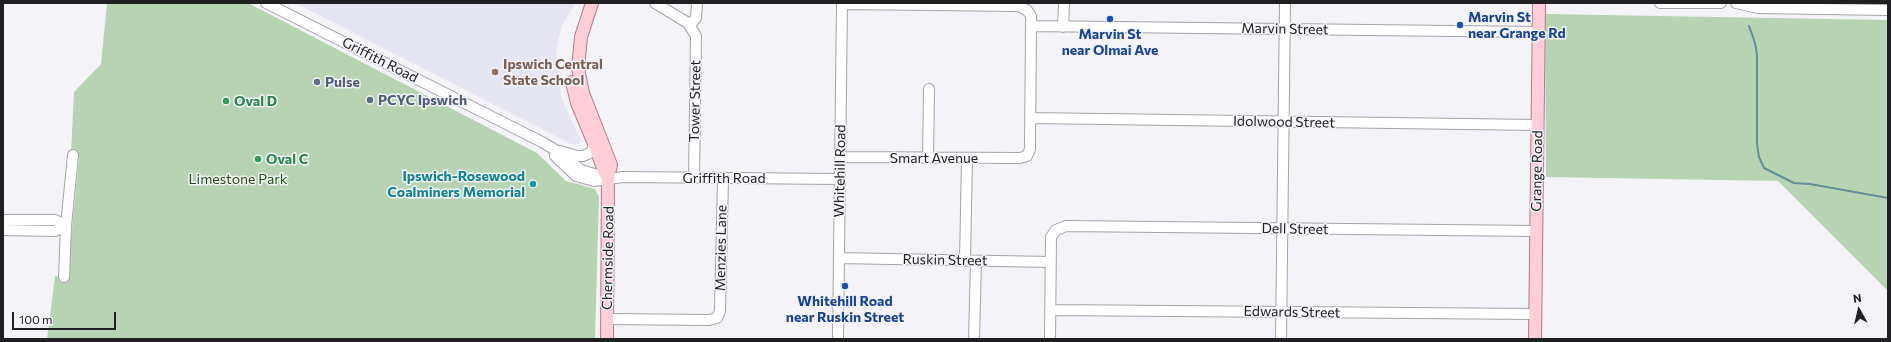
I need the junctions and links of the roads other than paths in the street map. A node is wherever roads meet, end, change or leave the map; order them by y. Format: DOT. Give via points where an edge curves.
graph roads {
  1 [pos="266,3"];
  2 [pos="589,3"];
  3 [pos="592,3"];
  4 [pos="655,3"];
  5 [pos="697,3"];
  6 [pos="1064,3"];
  7 [pos="1285,3"];
  8 [pos="1539,3"];
  9 [pos="1660,3"];
  10 [pos="1665,3"];
  11 [pos="1721,3"];
  12 [pos="1736,3"];
  13 [pos="1744,3"];
  14 [pos="842,4"];
  15 [pos="966,4"];
  16 [pos="1822,6"];
  17 [pos="1888,10"];
  18 [pos="690,25"];
  19 [pos="1031,26"];
  20 [pos="1063,27"];
  21 [pos="1284,29"];
  22 [pos="1538,32"];
  23 [pos="929,89"];
  24 [pos="1030,118"];
  25 [pos="1283,122"];
  26 [pos="1537,125"];
  27 [pos="536,139"];
  28 [pos="594,144"];
  29 [pos="554,149"];
  30 [pos="74,155"];
  31 [pos="840,157"];
  32 [pos="928,158"];
  33 [pos="967,158"];
  34 [pos="608,178"];
  35 [pos="694,178"];
  36 [pos="723,178"];
  37 [pos="840,179"];
  38 [pos="3,220"];
  39 [pos="66,226"];
  40 [pos="1282,228"];
  41 [pos="3,230"];
  42 [pos="1536,231"];
  43 [pos="839,258"];
  44 [pos="971,261"];
  45 [pos="1050,262"];
  46 [pos="64,277"];
  47 [pos="1050,310"];
  48 [pos="1281,312"];
  49 [pos="1535,314"];
  50 [pos="608,319"];
  51 [pos="607,339"];
  52 [pos="838,339"];
  53 [pos="974,339"];
  54 [pos="1050,339"];
  55 [pos="1281,339"];
  56 [pos="1535,339"];
  1 -- 27 [label="street, Griffith Road"];
  2 -- 28 [label="main road, Chermside Road" via="575,32 570,67 575,98"];
  3 -- 34 [label="main road, Chermside Road" via="581,37 579,73 585,101 610,161 611,171"];
  4 -- 18 [label="street"];
  5 -- 18 [label="street" via="696,18"];
  6 -- 20 [label="street"];
  7 -- 21 [label="street"];
  8 -- 22 [label="main road, Grange Road"];
  9 -- 10 [label="street"];
  10 -- 11 [label="street"];
  12 -- 13 [label="street"];
  13 -- 16 [label="street" via="1758,8"];
  14 -- 15 [label="street"];
  14 -- 31 [label="street, Whitehill Road"];
  15 -- 19 [label="street" via="1022,7 1031,16"];
  16 -- 17 [label="street"];
  18 -- 35 [label="street, Tower Street" via="696,42"];
  19 -- 20 [label="street, Marvin Street"];
  19 -- 24 [label="street"];
  20 -- 21 [label="street, Marvin Street"];
  21 -- 22 [label="street, Marvin Street"];
  21 -- 25 [label="street"];
  22 -- 26 [label="main road, Grange Road"];
  23 -- 32 [label="street"];
  24 -- 25 [label="street, Idolwood Street"];
  24 -- 33 [label="street, Smart Avenue" via="1028,156"];
  25 -- 26 [label="street, Idolwood Street"];
  25 -- 40 [label="street"];
  26 -- 42 [label="main road, Grange Road"];
  27 -- 29 [label="street, Griffith Road"];
  27 -- 34 [label="street, Griffith Road" via="576,176 592,180"];
  28 -- 29 [label="street" via="591,153 583,156"];
  28 -- 34 [label="main road, Chermside Road"];
  29 -- 34 [label="street, Griffith Road" via="581,170"];
  30 -- 39 [label="street"];
  31 -- 32 [label="street, Smart Avenue"];
  31 -- 37 [label="street, Whitehill Road"];
  32 -- 33 [label="street, Smart Avenue"];
  33 -- 44 [label="street"];
  34 -- 35 [label="street, Griffith Road"];
  34 -- 50 [label="main road, Chermside Road"];
  35 -- 36 [label="street, Griffith Road"];
  36 -- 37 [label="street, Griffith Road"];
  36 -- 50 [label="street, Menzies Lane" via="720,311 717,318"];
  37 -- 43 [label="street, Whitehill Road"];
  38 -- 39 [label="street" via="54,220"];
  39 -- 41 [label="street" via="55,231"];
  39 -- 46 [label="street"];
  40 -- 42 [label="street, Dell Street"];
  40 -- 45 [label="street, Dell Street" via="1066,226 1056,230 1051,237"];
  40 -- 48 [label="street"];
  42 -- 49 [label="main road, Grange Road"];
  43 -- 44 [label="street, Ruskin Street"];
  43 -- 52 [label="street, Whitehill Road"];
  44 -- 45 [label="street, Ruskin Street"];
  44 -- 53 [label="street"];
  45 -- 47 [label="street"];
  47 -- 48 [label="street, Edwards Street"];
  47 -- 54 [label="street"];
  48 -- 49 [label="street, Edwards Street"];
  48 -- 55 [label="street"];
  49 -- 56 [label="main road, Grange Road"];
  50 -- 51 [label="main road, Chermside Road"];
}
